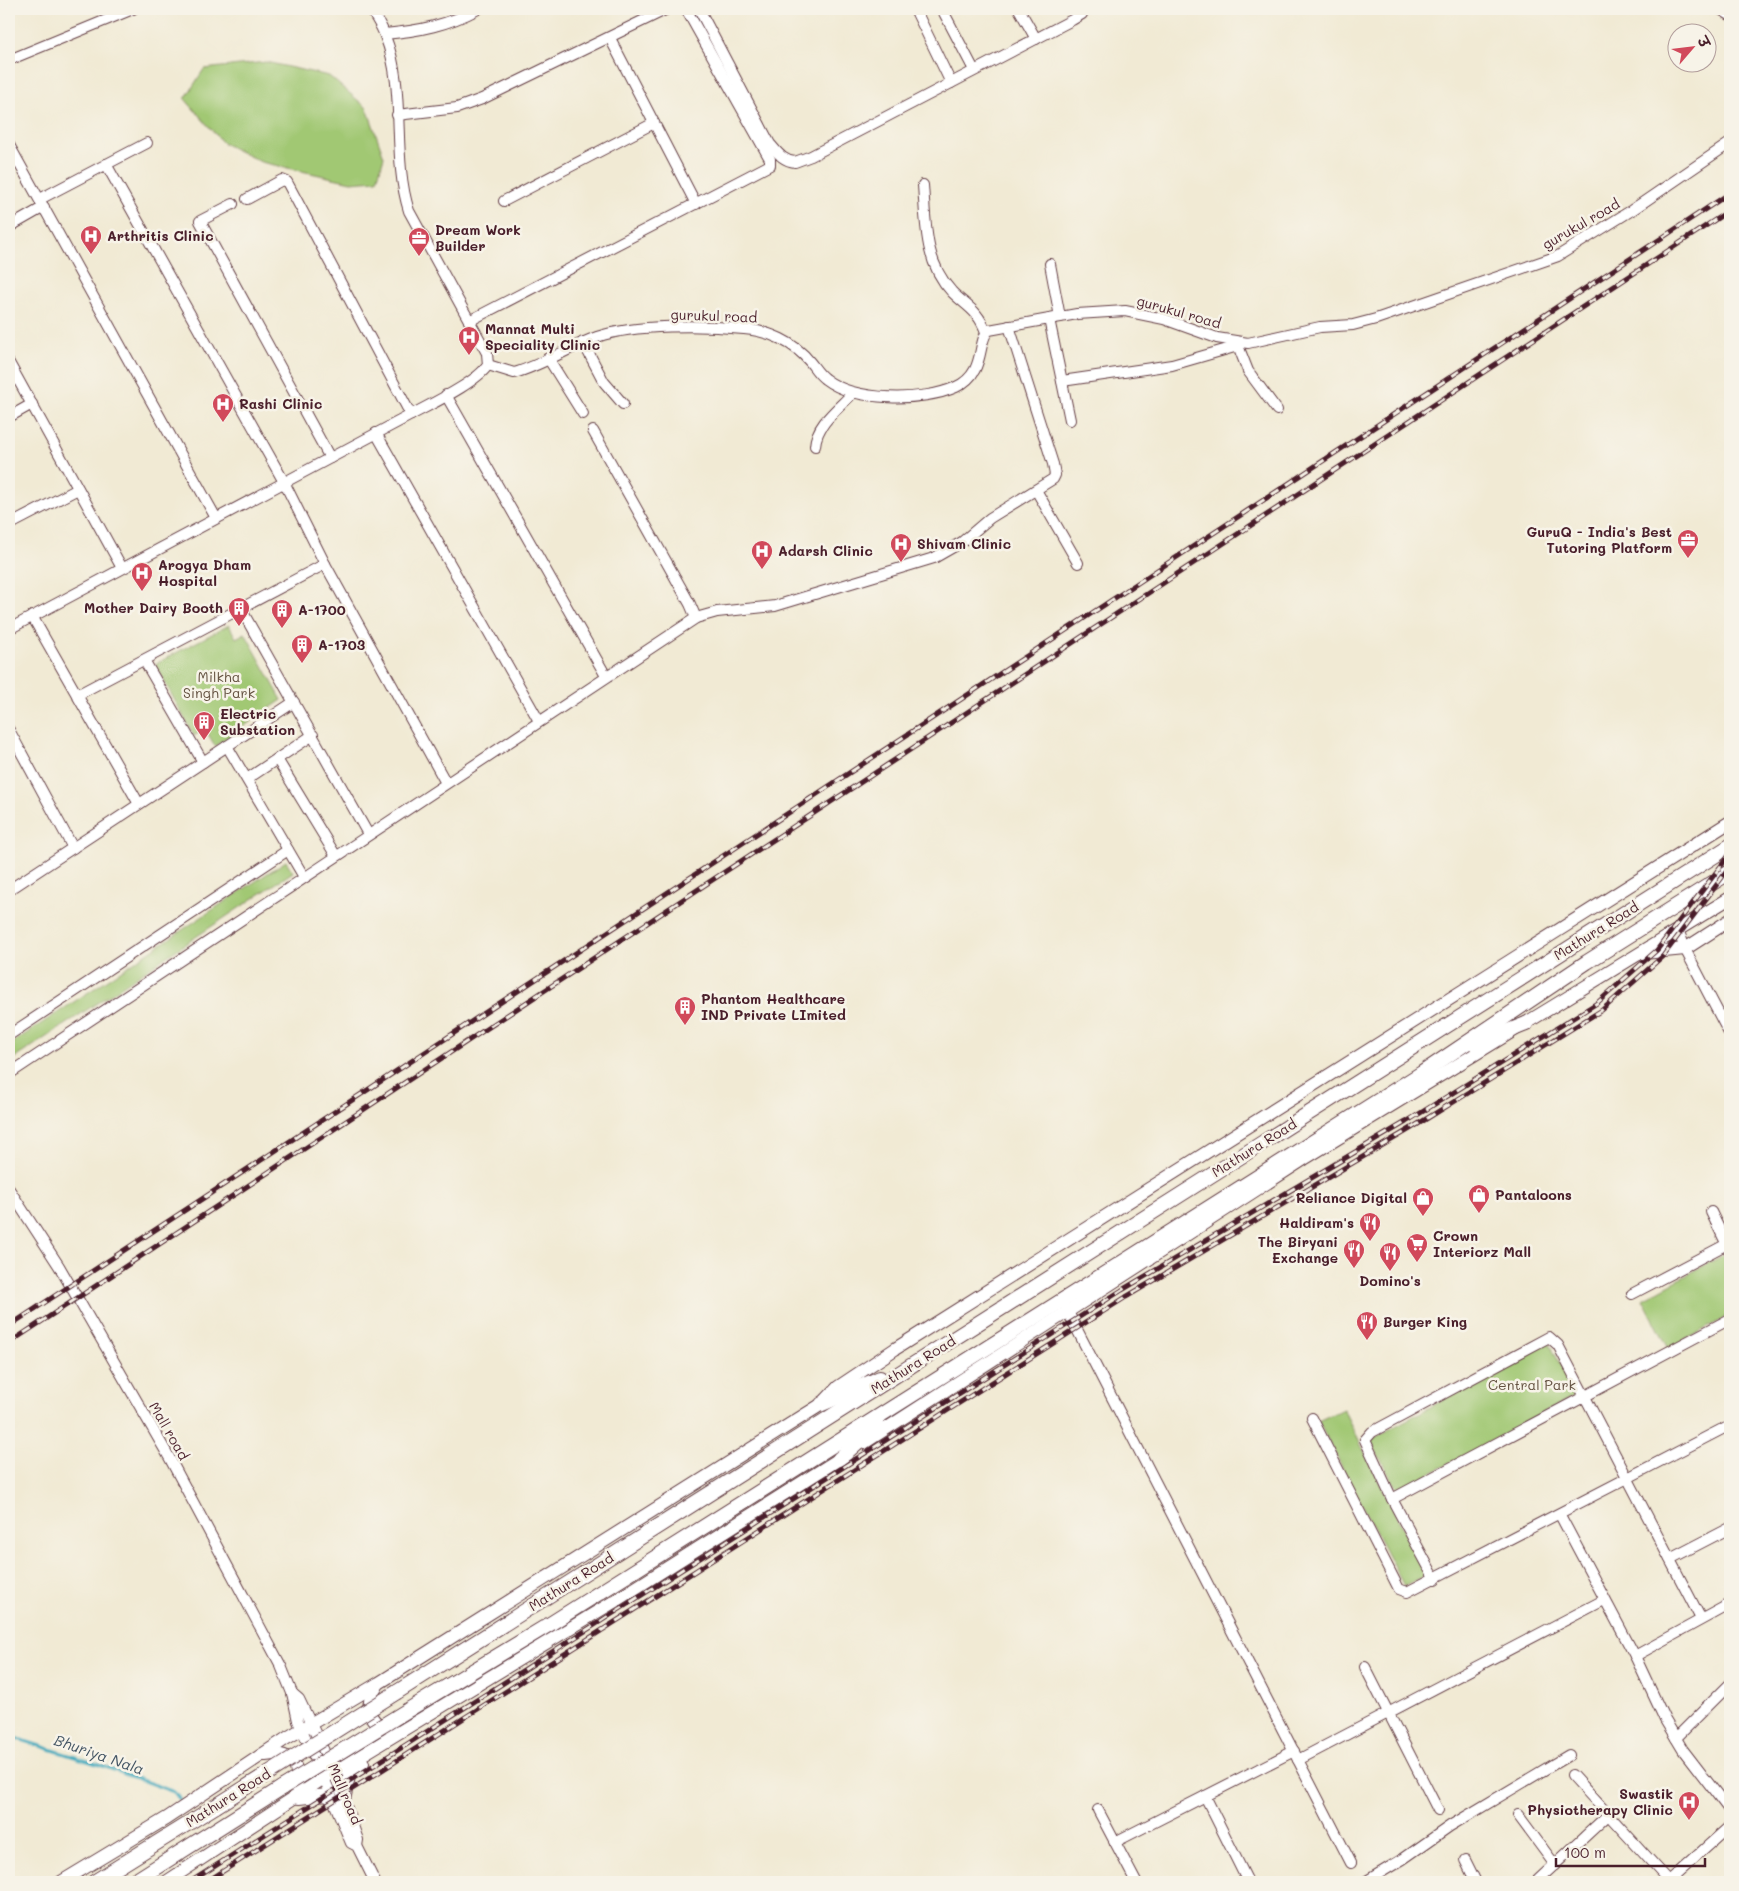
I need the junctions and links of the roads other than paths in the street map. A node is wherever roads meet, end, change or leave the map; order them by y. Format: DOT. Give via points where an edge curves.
graph roads {
  1 [pos="132,9"];
  2 [pos="370,9"];
  3 [pos="478,9"];
  4 [pos="667,9"];
  5 [pos="686,9"];
  6 [pos="699,9"];
  7 [pos="915,9"];
  8 [pos="942,9"];
  9 [pos="1019,9"];
  10 [pos="1084,9"];
  11 [pos="1720,9"];
  12 [pos="1730,15"];
  13 [pos="385,34"];
  14 [pos="610,38"];
  15 [pos="1036,39"];
  16 [pos="9,60"];
  17 [pos="974,70"];
  18 [pos="951,82"];
  19 [pos="397,115"];
  20 [pos="654,123"];
  21 [pos="146,143"];
  22 [pos="1730,143"];
  23 [pos="9,145"];
  24 [pos="106,164"];
  25 [pos="923,186"];
  26 [pos="247,199"];
  27 [pos="504,201"];
  28 [pos="42,203"];
  29 [pos="233,204"];
  30 [pos="696,204"];
  31 [pos="9,227"];
  32 [pos="1050,264"];
  33 [pos="1055,318"];
  34 [pos="469,321"];
  35 [pos="1009,326"];
  36 [pos="986,332"];
  37 [pos="583,342"];
  38 [pos="1238,344"];
  39 [pos="548,358"];
  40 [pos="9,363"];
  41 [pos="488,365"];
  42 [pos="1062,382"];
  43 [pos="853,393"];
  44 [pos="446,395"];
  45 [pos="32,404"];
  46 [pos="623,404"];
  47 [pos="1278,410"];
  48 [pos="583,414"];
  49 [pos="411,415"];
  50 [pos="9,417"];
  51 [pos="1070,420"];
  52 [pos="593,431"];
  53 [pos="376,433"];
  54 [pos="815,446"];
  55 [pos="330,458"];
  56 [pos="284,482"];
  57 [pos="78,489"];
  58 [pos="1036,490"];
  59 [pos="216,518"];
  60 [pos="9,526"];
  61 [pos="1078,563"];
  62 [pos="325,564"];
  63 [pos="122,568"];
  64 [pos="241,608"];
  65 [pos="32,616"];
  66 [pos="696,618"];
  67 [pos="9,629"];
  68 [pos="144,660"];
  69 [pos="606,676"];
  70 [pos="77,695"];
  71 [pos="294,702"];
  72 [pos="539,721"];
  73 [pos="9,730"];
  74 [pos="312,735"];
  75 [pos="227,746"];
  76 [pos="277,759"];
  77 [pos="203,762"];
  78 [pos="247,779"];
  79 [pos="446,783"];
  80 [pos="139,804"];
  81 [pos="1730,822"];
  82 [pos="368,834"];
  83 [pos="1730,846"];
  84 [pos="73,848"];
  85 [pos="288,850"];
  86 [pos="336,856"];
  87 [pos="1730,872"];
  88 [pos="304,877"];
  89 [pos="9,890"];
  90 [pos="1730,898"];
  91 [pos="1730,920"];
  92 [pos="1678,929"];
  93 [pos="1685,949"];
  94 [pos="1639,953"];
  95 [pos="1526,1024"];
  96 [pos="9,1035"];
  97 [pos="1730,1035"];
  98 [pos="1453,1052"];
  99 [pos="9,1074"];
  100 [pos="9,1189"];
  101 [pos="1710,1212"];
  102 [pos="1728,1248"];
  103 [pos="1632,1294"];
  104 [pos="1068,1310"];
  105 [pos="1730,1320"];
  106 [pos="911,1366"];
  107 [pos="1585,1396"];
  108 [pos="903,1400"];
  109 [pos="822,1404"];
  110 [pos="1312,1418"];
  111 [pos="1730,1425"];
  112 [pos="839,1459"];
  113 [pos="1628,1479"];
  114 [pos="1392,1499"];
  115 [pos="1560,1515"];
  116 [pos="1730,1528"];
  117 [pos="1670,1559"];
  118 [pos="1434,1580"];
  119 [pos="516,1597"];
  120 [pos="1604,1600"];
  121 [pos="1730,1604"];
  122 [pos="1701,1619"];
  123 [pos="1635,1656"];
  124 [pos="1365,1667"];
  125 [pos="480,1682"];
  126 [pos="379,1683"];
  127 [pos="1730,1684"];
  128 [pos="1388,1712"];
  129 [pos="306,1724"];
  130 [pos="409,1725"];
  131 [pos="1676,1738"];
  132 [pos="262,1755"];
  133 [pos="1296,1755"];
  134 [pos="1569,1755"];
  135 [pos="329,1775"];
  136 [pos="1572,1775"];
  137 [pos="1205,1796"];
  138 [pos="339,1801"];
  139 [pos="285,1804"];
  140 [pos="1098,1810"];
  141 [pos="1438,1810"];
  142 [pos="1730,1811"];
  143 [pos="1518,1815"];
  144 [pos="1608,1815"];
  145 [pos="1730,1826"];
  146 [pos="1115,1842"];
  147 [pos="1465,1860"];
  148 [pos="1351,1863"];
  149 [pos="1555,1865"];
  150 [pos="61,1882"];
  151 [pos="94,1882"];
  152 [pos="133,1882"];
  153 [pos="166,1882"];
  154 [pos="375,1882"];
  155 [pos="1136,1882"];
  156 [pos="1248,1882"];
  157 [pos="1365,1882"];
  158 [pos="1476,1882"];
  159 [pos="1536,1882"];
  160 [pos="1669,1882"];
  1 -- 16 [label="street"];
  2 -- 13 [label="street"];
  3 -- 13 [label="street" via="442,25"];
  4 -- 14 [label="street"];
  5 -- 30 [label="street" via="770,161 768,166"];
  6 -- 18 [label="street" via="770,144 788,161 811,156"];
  7 -- 18 [label="street"];
  8 -- 17 [label="street"];
  9 -- 15 [label="street"];
  10 -- 15 [label="street" via="1077,17"];
  11 -- 12 [label="street"];
  13 -- 19 [label="street" via="394,68"];
  14 -- 19 [label="street" via="470,104"];
  14 -- 20 [label="street"];
  15 -- 17 [label="street"];
  17 -- 18 [label="street"];
  19 -- 34 [label="street" via="403,188 409,210"];
  20 -- 27 [label="street"];
  20 -- 30 [label="street"];
  21 -- 24 [label="street"];
  22 -- 38 [label="street, gurukul road" via="1558,256 1363,323 1320,327"];
  23 -- 28 [label="street"];
  24 -- 28 [label="street"];
  24 -- 56 [label="street"];
  25 -- 36 [label="street" via="930,256 951,291 979,315"];
  26 -- 49 [label="street" via="282,180 287,182"];
  28 -- 31 [label="street"];
  28 -- 59 [label="street"];
  29 -- 55 [label="street" via="200,221"];
  30 -- 34 [label="street"];
  32 -- 33 [label="street"];
  33 -- 35 [label="street, gurukul road"];
  33 -- 38 [label="street, gurukul road" via="1097,311 1145,314"];
  33 -- 42 [label="street"];
  34 -- 41 [label="street" via="487,353"];
  35 -- 36 [label="street, gurukul road"];
  35 -- 58 [label="street" via="1055,475"];
  36 -- 43 [label="street, gurukul road" via="977,366 964,383 955,388 904,396"];
  37 -- 39 [label="street, gurukul road"];
  37 -- 43 [label="street, gurukul road" via="632,330 716,328 762,332 798,349 826,380"];
  37 -- 46 [label="street" via="604,382"];
  38 -- 42 [label="street" via="1172,365"];
  38 -- 47 [label="street" via="1252,378"];
  39 -- 41 [label="street, gurukul road" via="514,373"];
  39 -- 48 [label="street"];
  40 -- 45 [label="street"];
  41 -- 44 [label="street"];
  42 -- 51 [label="street"];
  43 -- 54 [label="street" via="824,423"];
  44 -- 49 [label="street"];
  44 -- 69 [label="street"];
  45 -- 50 [label="street"];
  45 -- 57 [label="street"];
  49 -- 53 [label="street"];
  52 -- 66 [label="street"];
  53 -- 55 [label="street"];
  53 -- 72 [label="street"];
  55 -- 56 [label="street"];
  56 -- 59 [label="street"];
  56 -- 62 [label="street"];
  57 -- 60 [label="street"];
  57 -- 63 [label="street"];
  58 -- 61 [label="street"];
  58 -- 66 [label="street" via="934,558 782,604 716,612"];
  59 -- 63 [label="street"];
  62 -- 64 [label="street"];
  62 -- 79 [label="street"];
  63 -- 65 [label="street"];
  64 -- 68 [label="street"];
  64 -- 71 [label="street"];
  65 -- 67 [label="street"];
  65 -- 70 [label="street"];
  66 -- 69 [label="street"];
  68 -- 70 [label="street"];
  68 -- 77 [label="street"];
  69 -- 72 [label="street"];
  70 -- 80 [label="street"];
  71 -- 74 [label="street"];
  71 -- 75 [label="street"];
  72 -- 79 [label="street"];
  73 -- 84 [label="street"];
  74 -- 76 [label="street"];
  74 -- 82 [label="street"];
  75 -- 77 [label="street"];
  75 -- 78 [label="street"];
  76 -- 78 [label="street"];
  76 -- 86 [label="street"];
  77 -- 80 [label="street"];
  78 -- 85 [label="street"];
  79 -- 82 [label="street"];
  80 -- 84 [label="street"];
  81 -- 109 [label="main road" via="895,1349 838,1387"];
  82 -- 86 [label="street"];
  83 -- 106 [label="highway, Mathura Road"];
  84 -- 89 [label="street"];
  85 -- 88 [label="street"];
  85 -- 96 [label="street"];
  86 -- 88 [label="street"];
  87 -- 98 [label="highway, Mathura Road"];
  88 -- 99 [label="street"];
  90 -- 92 [label="main road"];
  91 -- 93 [label="main road"];
  92 -- 93 [label="street"];
  92 -- 94 [label="main road"];
  93 -- 94 [label="main road"];
  93 -- 97 [label="street"];
  94 -- 95 [label="main road"];
  95 -- 98 [label="highway"];
  95 -- 104 [label="main road" via="1312,1154"];
  98 -- 108 [label="highway, Mathura Road"];
  100 -- 129 [label="street, Mall road" via="59,1266 169,1457 281,1666 292,1693 292,1702"];
  101 -- 102 [label="street"];
  102 -- 103 [label="street"];
  104 -- 112 [label="main road"];
  104 -- 133 [label="street"];
  105 -- 107 [label="street"];
  106 -- 109 [label="highway"];
  106 -- 151 [label="highway, Mathura Road, bridge"];
  107 -- 113 [label="street"];
  107 -- 114 [label="street"];
  107 -- 114 [label="street" via="1556,1341 1545,1338 1367,1437 1365,1444"];
  108 -- 112 [label="highway"];
  108 -- 152 [label="highway, Mathura Road, bridge" via="550,1624"];
  109 -- 119 [label="main road"];
  110 -- 118 [label="street" via="1399,1589 1402,1592 1412,1591"];
  111 -- 113 [label="street"];
  112 -- 125 [label="main road"];
  113 -- 115 [label="street"];
  113 -- 117 [label="street"];
  114 -- 118 [label="street"];
  115 -- 118 [label="street"];
  115 -- 120 [label="street"];
  116 -- 117 [label="street"];
  117 -- 122 [label="street"];
  119 -- 126 [label="main road"];
  119 -- 129 [label="main road" via="441,1635"];
  120 -- 123 [label="street"];
  120 -- 128 [label="street"];
  121 -- 122 [label="street"];
  122 -- 123 [label="street"];
  123 -- 131 [label="street"];
  124 -- 128 [label="street"];
  125 -- 130 [label="main road"];
  125 -- 138 [label="main road" via="456,1705 350,1772"];
  126 -- 129 [label="main road"];
  126 -- 130 [label="main road" via="368,1705 377,1723 388,1728"];
  127 -- 131 [label="street"];
  128 -- 133 [label="street"];
  128 -- 141 [label="street"];
  129 -- 132 [label="main road"];
  129 -- 135 [label="street, Mall road"];
  130 -- 135 [label="main road"];
  131 -- 142 [label="street"];
  132 -- 139 [label="main road" via="286,1755 295,1764 297,1785"];
  132 -- 150 [label="main road"];
  133 -- 137 [label="street"];
  133 -- 148 [label="street"];
  134 -- 157 [label="street" via="1450,1826 1403,1860"];
  135 -- 138 [label="street, Mall road"];
  135 -- 139 [label="main road"];
  136 -- 144 [label="street"];
  137 -- 146 [label="street"];
  137 -- 156 [label="street"];
  138 -- 139 [label="main road" via="327,1795 315,1795"];
  138 -- 154 [label="street, Mall road"];
  139 -- 153 [label="main road"];
  140 -- 146 [label="street"];
  143 -- 149 [label="street"];
  144 -- 149 [label="street"];
  144 -- 160 [label="street"];
  145 -- 160 [label="street"];
  146 -- 155 [label="street"];
  147 -- 158 [label="street"];
  149 -- 159 [label="street"];
}
